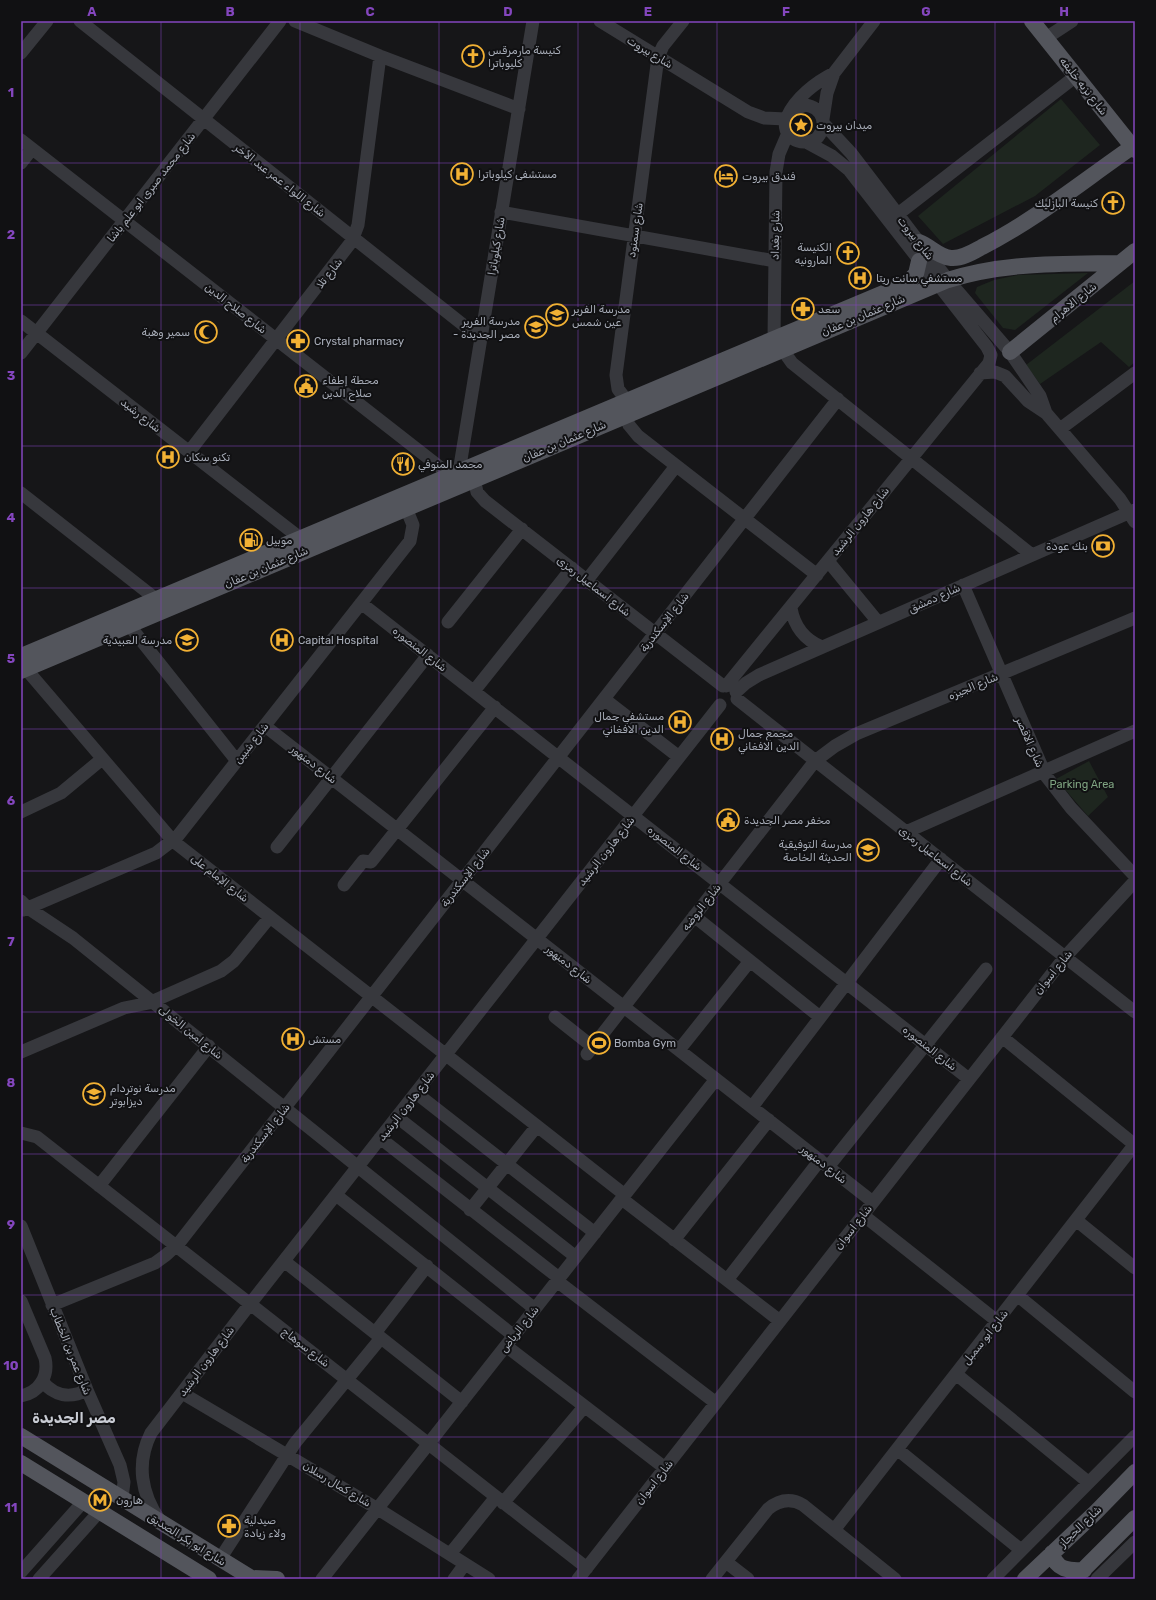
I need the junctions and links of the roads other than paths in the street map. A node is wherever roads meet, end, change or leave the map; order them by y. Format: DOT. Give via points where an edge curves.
graph roads {
  1 [pos="47,21"];
  2 [pos="80,21"];
  3 [pos="280,21"];
  4 [pos="294,21"];
  5 [pos="533,21"];
  6 [pos="600,21"];
  7 [pos="683,21"];
  8 [pos="874,21"];
  9 [pos="1032,21"];
  10 [pos="1072,21"];
  11 [pos="1046,38"];
  12 [pos="21,53"];
  13 [pos="380,56"];
  14 [pos="658,56"];
  15 [pos="834,73"];
  16 [pos="1076,76"];
  17 [pos="518,110"];
  18 [pos="789,115"];
  19 [pos="204,119"];
  20 [pos="823,121"];
  21 [pos="788,133"];
  22 [pos="21,140"];
  23 [pos="808,143"];
  24 [pos="1134,148"];
  25 [pos="32,149"];
  26 [pos="21,163"];
  27 [pos="501,212"];
  28 [pos="898,214"];
  29 [pos="125,221"];
  30 [pos="634,236"];
  31 [pos="354,238"];
  32 [pos="919,242"];
  33 [pos="1135,251"];
  34 [pos="775,261"];
  35 [pos="919,261"];
  36 [pos="1120,263"];
  37 [pos="942,282"];
  38 [pos="21,321"];
  39 [pos="37,333"];
  40 [pos="480,339"];
  41 [pos="276,340"];
  42 [pos="780,343"];
  43 [pos="1010,352"];
  44 [pos="21,353"];
  45 [pos="991,355"];
  46 [pos="980,373"];
  47 [pos="1135,373"];
  48 [pos="838,399"];
  49 [pos="626,408"];
  50 [pos="1046,413"];
  51 [pos="1060,429"];
  52 [pos="188,452"];
  53 [pos="911,458"];
  54 [pos="676,466"];
  55 [pos="454,473"];
  56 [pos="474,479"];
  57 [pos="21,492"];
  58 [pos="406,508"];
  59 [pos="1133,514"];
  60 [pos="744,519"];
  61 [pos="522,529"];
  62 [pos="300,538"];
  63 [pos="1032,554"];
  64 [pos="828,561"];
  65 [pos="572,568"];
  66 [pos="817,575"];
  67 [pos="587,580"];
  68 [pos="963,585"];
  69 [pos="156,599"];
  70 [pos="362,603"];
  71 [pos="791,608"];
  72 [pos="1135,618"];
  73 [pos="448,622"];
  74 [pos="878,622"];
  75 [pos="129,625"];
  76 [pos="655,633"];
  77 [pos="822,647"];
  78 [pos="428,655"];
  79 [pos="23,665"];
  80 [pos="1001,674"];
  81 [pos="474,691"];
  82 [pos="731,691"];
  83 [pos="604,699"];
  84 [pos="720,705"];
  85 [pos="495,707"];
  86 [pos="265,726"];
  87 [pos="1135,731"];
  88 [pos="558,757"];
  89 [pos="680,757"];
  90 [pos="102,759"];
  91 [pos="238,761"];
  92 [pos="815,761"];
  93 [pos="1043,772"];
  94 [pos="332,778"];
  95 [pos="21,812"];
  96 [pos="634,816"];
  97 [pos="397,829"];
  98 [pos="906,832"];
  99 [pos="173,841"];
  100 [pos="277,847"];
  101 [pos="941,860"];
  102 [pos="1135,876"];
  103 [pos="462,880"];
  104 [pos="1135,881"];
  105 [pos="720,883"];
  106 [pos="344,885"];
  107 [pos="23,906"];
  108 [pos="694,916"];
  109 [pos="270,917"];
  110 [pos="537,939"];
  111 [pos="1065,957"];
  112 [pos="750,961"];
  113 [pos="986,969"];
  114 [pos="846,983"];
  115 [pos="372,997"];
  116 [pos="152,1001"];
  117 [pos="624,1006"];
  118 [pos="1135,1012"];
  119 [pos="555,1017"];
  120 [pos="820,1017"];
  121 [pos="1002,1037"];
  122 [pos="925,1045"];
  123 [pos="209,1046"];
  124 [pos="679,1050"];
  125 [pos="21,1052"];
  126 [pos="446,1055"];
  127 [pos="716,1079"];
  128 [pos="969,1079"];
  129 [pos="416,1093"];
  130 [pos="285,1107"];
  131 [pos="752,1107"];
  132 [pos="397,1117"];
  133 [pos="769,1120"];
  134 [pos="537,1126"];
  135 [pos="21,1133"];
  136 [pos="380,1138"];
  137 [pos="1135,1144"];
  138 [pos="507,1164"];
  139 [pos="824,1164"];
  140 [pos="358,1167"];
  141 [pos="99,1186"];
  142 [pos="488,1188"];
  143 [pos="336,1194"];
  144 [pos="623,1197"];
  145 [pos="873,1202"];
  146 [pos="470,1210"];
  147 [pos="863,1215"];
  148 [pos="1076,1220"];
  149 [pos="21,1226"];
  150 [pos="595,1232"];
  151 [pos="674,1240"];
  152 [pos="177,1246"];
  153 [pos="576,1257"];
  154 [pos="284,1261"];
  155 [pos="426,1266"];
  156 [pos="1135,1268"];
  157 [pos="558,1279"];
  158 [pos="727,1280"];
  159 [pos="1017,1295"];
  160 [pos="21,1301"];
  161 [pos="52,1304"];
  162 [pos="250,1304"];
  163 [pos="535,1309"];
  164 [pos="780,1321"];
  165 [pos="997,1321"];
  166 [pos="378,1336"];
  167 [pos="514,1336"];
  168 [pos="506,1346"];
  169 [pos="956,1374"];
  170 [pos="347,1380"];
  171 [pos="42,1381"];
  172 [pos="86,1390"];
  173 [pos="1135,1392"];
  174 [pos="182,1393"];
  175 [pos="21,1396"];
  176 [pos="462,1402"];
  177 [pos="716,1403"];
  178 [pos="584,1407"];
  179 [pos="21,1436"];
  180 [pos="1135,1436"];
  181 [pos="429,1444"];
  182 [pos="897,1449"];
  183 [pos="287,1455"];
  184 [pos="21,1463"];
  185 [pos="665,1468"];
  186 [pos="1135,1472"];
  187 [pos="1088,1482"];
  188 [pos="122,1498"];
  189 [pos="500,1500"];
  190 [pos="83,1502"];
  191 [pos="378,1509"];
  192 [pos="99,1512"];
  193 [pos="1135,1518"];
  194 [pos="161,1522"];
  195 [pos="834,1530"];
  196 [pos="1135,1542"];
  197 [pos="1021,1550"];
  198 [pos="1052,1553"];
  199 [pos="450,1554"];
  200 [pos="220,1559"];
  201 [pos="726,1562"];
  202 [pos="465,1564"];
  203 [pos="587,1568"];
  204 [pos="21,1572"];
  205 [pos="1079,1574"];
  206 [pos="252,1578"];
  207 [pos="39,1579"];
  208 [pos="209,1579"];
  209 [pos="276,1579"];
  210 [pos="322,1579"];
  211 [pos="454,1579"];
  212 [pos="489,1579"];
  213 [pos="578,1579"];
  214 [pos="712,1579"];
  215 [pos="748,1579"];
  216 [pos="895,1579"];
  217 [pos="993,1579"];
  218 [pos="1025,1579"];
  219 [pos="1097,1579"];
  1 -- 12 [label="street"];
  2 -- 19 [label="street, شارع اللواء عمر عبد الأخر"];
  3 -- 19 [label="street, شارع محمد صبرى ابو علم باشا"];
  4 -- 13 [label="street"];
  5 -- 17 [label="street, شارع كيلوباترا"];
  6 -- 14 [label="street, شارع بيروت"];
  7 -- 14 [label="street"];
  8 -- 15 [label="street"];
  9 -- 11 [label="main road, شارع نزيه خليفه"];
  10 -- 11 [label="street"];
  11 -- 16 [label="main road, شارع نزيه خليفه"];
  13 -- 17 [label="street"];
  13 -- 31 [label="street, شارع تلا"];
  14 -- 18 [label="street, شارع بيروت" via="748,112 764,118"];
  14 -- 30 [label="street, شارع سمنود"];
  15 -- 18 [label="street" via="808,91"];
  15 -- 20 [label="street" via="827,93"];
  16 -- 24 [label="main road, شارع نزيه خليفه"];
  16 -- 28 [label="street"];
  17 -- 27 [label="street, شارع كيلوباترا"];
  18 -- 20 [label="street" via="800,106 810,106 818,111"];
  18 -- 21 [label="street"];
  19 -- 29 [label="street, شارع محمد صبرى ابو علم باشا"];
  19 -- 31 [label="street, شارع اللواء عمر عبد الأخر"];
  20 -- 23 [label="street" via="820,136"];
  20 -- 28 [label="street, شارع بيروت"];
  21 -- 23 [label="street" via="796,141"];
  21 -- 34 [label="street, شارع بغداد" via="780,150 776,168"];
  22 -- 25 [label="street, شارع صلاح الدين"];
  23 -- 35 [label="street, شارع بيروت" via="832,156 849,170"];
  24 -- 32 [label="main road" via="1033,218 965,255 947,258"];
  25 -- 26 [label="street"];
  25 -- 29 [label="street, شارع صلاح الدين"];
  27 -- 30 [label="street"];
  27 -- 40 [label="street, شارع كيلوباترا"];
  28 -- 32 [label="street, شارع بيروت"];
  29 -- 39 [label="street, شارع محمد صبرى ابو علم باشا"];
  29 -- 41 [label="street, شارع صلاح الدين"];
  30 -- 34 [label="street"];
  30 -- 49 [label="street, شارع سمنود" via="616,375 618,389"];
  31 -- 40 [label="street, شارع اللواء عمر عبد الأخر"];
  31 -- 41 [label="street, شارع تلا"];
  32 -- 37 [label="street, شارع بيروت"];
  33 -- 36 [label="main road, شارع الاهرام"];
  34 -- 42 [label="street, شارع بغداد"];
  35 -- 37 [label="street, شارع بيروت"];
  35 -- 42 [label="main road, شارع عثمان بن عفان" via="916,274 907,282"];
  36 -- 37 [label="main road, شارع عثمان بن عفان" via="1009,266 979,271"];
  36 -- 43 [label="main road, شارع الاهرام"];
  37 -- 42 [label="main road, شارع عثمان بن عفان"];
  37 -- 43 [label="street, شارع بيروت"];
  37 -- 45 [label="street, شارع بيروت"];
  38 -- 39 [label="street, شارع رشيد"];
  39 -- 44 [label="street, شارع محمد صبرى ابو علم باشا"];
  39 -- 52 [label="street, شارع رشيد"];
  40 -- 55 [label="street, شارع كيلوباترا"];
  41 -- 52 [label="street, شارع تلا"];
  41 -- 55 [label="street, شارع صلاح الدين"];
  42 -- 48 [label="street" via="790,361"];
  42 -- 49 [label="main road, شارع عثمان بن عفان"];
  43 -- 45 [label="street" via="1000,351"];
  43 -- 50 [label="street, شارع بيروت" via="1040,396"];
  45 -- 46 [label="street, شارع هارون الرشيد" via="989,363"];
  46 -- 50 [label="street, شارع بيروت" via="995,372 1005,376 1028,401"];
  46 -- 53 [label="street, شارع هارون الرشيد"];
  47 -- 51 [label="street"];
  48 -- 53 [label="street"];
  48 -- 60 [label="street, شارع الإسكندرية"];
  49 -- 54 [label="street, شارع سمنود" via="629,425 635,434"];
  49 -- 55 [label="main road, شارع عثمان بن عفان"];
  49 -- 56 [label="main road, شارع عثمان بن عفان"];
  50 -- 51 [label="street, شارع بيروت"];
  51 -- 59 [label="street, شارع بيروت"];
  52 -- 62 [label="street, شارع رشيد"];
  53 -- 63 [label="street"];
  53 -- 64 [label="street, شارع هارون الرشيد"];
  54 -- 60 [label="street, شارع سمنود"];
  54 -- 67 [label="street"];
  55 -- 62 [label="main road, شارع عثمان بن عفان"];
  56 -- 58 [label="main road, شارع عثمان بن عفان"];
  56 -- 61 [label="street, شارع اسماعيل رمزى" via="475,488 480,496"];
  57 -- 69 [label="street"];
  58 -- 70 [label="street, شارع شبين" via="413,525 412,538"];
  58 -- 75 [label="main road, شارع عثمان بن عفان"];
  59 -- 63 [label="street, شارع دمشق"];
  60 -- 66 [label="street, شارع سمنود"];
  60 -- 76 [label="street, شارع الإسكندرية"];
  61 -- 65 [label="street, شارع اسماعيل رمزى"];
  61 -- 73 [label="street"];
  62 -- 69 [label="main road, شارع عثمان بن عفان"];
  63 -- 68 [label="street, شارع دمشق"];
  64 -- 66 [label="street, شارع هارون الرشيد"];
  64 -- 74 [label="street"];
  65 -- 67 [label="street, شارع اسماعيل رمزى"];
  65 -- 81 [label="street"];
  66 -- 71 [label="street, شارع هارون الرشيد"];
  67 -- 76 [label="street, شارع اسماعيل رمزى"];
  68 -- 74 [label="street, شارع دمشق"];
  68 -- 80 [label="street, شارع الاقصر"];
  69 -- 79 [label="main road, شارع عثمان بن عفان"];
  70 -- 78 [label="street, شارع المنصوره"];
  70 -- 86 [label="street, شارع شبين"];
  71 -- 77 [label="street" via="794,620 802,633"];
  71 -- 82 [label="street, شارع هارون الرشيد"];
  72 -- 80 [label="street, شارع الجيزه"];
  74 -- 77 [label="street, شارع دمشق"];
  75 -- 79 [label="main road, شارع عثمان بن عفان"];
  75 -- 91 [label="street"];
  76 -- 82 [label="street, شارع اسماعيل رمزى"];
  76 -- 83 [label="street, شارع الإسكندرية"];
  77 -- 82 [label="street, شارع دمشق" via="756,676"];
  78 -- 81 [label="street, شارع المنصوره"];
  78 -- 94 [label="street"];
  79 -- 90 [label="street, شارع الإمام على"];
  80 -- 92 [label="street, شارع الجيزه" via="856,734"];
  80 -- 93 [label="street, شارع الاقصر"];
  81 -- 85 [label="street, شارع المنصوره"];
  82 -- 84 [label="street" via="735,703 729,707"];
  82 -- 84 [label="street" via="718,690 716,699"];
  82 -- 92 [label="street, شارع اسماعيل رمزى"];
  83 -- 88 [label="street, شارع الإسكندرية"];
  83 -- 89 [label="street"];
  84 -- 89 [label="street, شارع هارون الرشيد"];
  85 -- 88 [label="street, شارع المنصوره"];
  85 -- 97 [label="street"];
  86 -- 91 [label="street, شارع شبين"];
  86 -- 94 [label="street, شارع دمنهور"];
  87 -- 93 [label="street"];
  88 -- 96 [label="street, شارع المنصوره"];
  88 -- 103 [label="street, شارع الإسكندرية"];
  89 -- 96 [label="street, شارع هارون الرشيد"];
  90 -- 95 [label="street" via="61,793"];
  90 -- 99 [label="street, شارع الإمام على"];
  91 -- 99 [label="street, شارع شبين"];
  92 -- 98 [label="street, شارع اسماعيل رمزى"];
  92 -- 105 [label="street, شارع الروضه"];
  93 -- 98 [label="street"];
  93 -- 102 [label="street, شارع الاقصر" via="1071,808"];
  94 -- 97 [label="street, شارع دمنهور"];
  94 -- 100 [label="street"];
  96 -- 105 [label="street, شارع المنصوره"];
  96 -- 110 [label="street, شارع هارون الرشيد"];
  97 -- 103 [label="street, شارع دمنهور"];
  97 -- 106 [label="street" via="371,862 363,861"];
  98 -- 101 [label="street, شارع اسماعيل رمزى"];
  99 -- 107 [label="street, شارع شبين" via="156,853"];
  99 -- 109 [label="street, شارع الإمام على"];
  101 -- 111 [label="street, شارع اسماعيل رمزى"];
  101 -- 114 [label="street"];
  103 -- 110 [label="street, شارع دمنهور"];
  103 -- 115 [label="street, شارع الإسكندرية"];
  104 -- 111 [label="street, شارع اسوان"];
  105 -- 108 [label="street, شارع الروضه"];
  105 -- 114 [label="street, شارع المنصوره"];
  107 -- 116 [label="street, شارع امين الخولى" via="73,938"];
  108 -- 112 [label="street"];
  108 -- 117 [label="street, شارع الروضه"];
  109 -- 115 [label="street, شارع الإمام على"];
  109 -- 116 [label="street" via="228,967"];
  110 -- 117 [label="street, شارع دمنهور"];
  110 -- 126 [label="street, شارع هارون الرشيد"];
  111 -- 118 [label="street, شارع اسماعيل رمزى"];
  111 -- 121 [label="street, شارع اسوان"];
  112 -- 120 [label="street"];
  112 -- 124 [label="street"];
  113 -- 122 [label="street"];
  114 -- 120 [label="street"];
  114 -- 122 [label="street, شارع المنصوره"];
  115 -- 126 [label="street, شارع الإمام على"];
  115 -- 130 [label="street, شارع الإسكندرية"];
  116 -- 123 [label="street, شارع امين الخولى"];
  116 -- 125 [label="street" via="124,1008"];
  117 -- 119 [label="street, شارع الروضه" via="590,1051"];
  117 -- 124 [label="street, شارع دمنهور"];
  120 -- 131 [label="street"];
  121 -- 128 [label="street, شارع اسوان"];
  121 -- 137 [label="street"];
  122 -- 128 [label="street, شارع المنصوره"];
  122 -- 139 [label="street"];
  123 -- 130 [label="street, شارع امين الخولى"];
  123 -- 141 [label="street"];
  124 -- 127 [label="street, شارع دمنهور"];
  126 -- 129 [label="street, شارع هارون الرشيد"];
  126 -- 134 [label="street, شارع الإمام على"];
  127 -- 131 [label="street, شارع دمنهور"];
  127 -- 144 [label="street, شارع الرياض"];
  128 -- 145 [label="street, شارع اسوان"];
  129 -- 132 [label="street, شارع هارون الرشيد"];
  129 -- 138 [label="street"];
  130 -- 140 [label="street, شارع امين الخولى"];
  130 -- 152 [label="street, شارع الإسكندرية"];
  131 -- 133 [label="street, شارع دمنهور"];
  132 -- 136 [label="street, شارع هارون الرشيد"];
  132 -- 142 [label="street"];
  133 -- 139 [label="street, شارع دمنهور"];
  133 -- 151 [label="street"];
  134 -- 138 [label="street"];
  134 -- 144 [label="street, شارع الإمام على"];
  135 -- 141 [label="street, شارع سوهاج" via="37,1137"];
  136 -- 140 [label="street, شارع هارون الرشيد"];
  136 -- 146 [label="street"];
  137 -- 148 [label="street, شارع ابو سمبل"];
  138 -- 142 [label="street"];
  138 -- 150 [label="street"];
  139 -- 145 [label="street, شارع دمنهور"];
  139 -- 158 [label="street"];
  140 -- 143 [label="street, شارع هارون الرشيد"];
  140 -- 163 [label="street, شارع امين الخولى"];
  141 -- 152 [label="street, شارع سوهاج"];
  142 -- 146 [label="street"];
  142 -- 153 [label="street"];
  143 -- 154 [label="street, شارع هارون الرشيد"];
  143 -- 155 [label="street"];
  144 -- 150 [label="street, شارع الرياض"];
  144 -- 151 [label="street, شارع الإمام على"];
  145 -- 147 [label="street, شارع اسوان"];
  146 -- 157 [label="street"];
  147 -- 164 [label="street, شارع اسوان"];
  147 -- 165 [label="street"];
  148 -- 156 [label="street"];
  148 -- 159 [label="street, شارع ابو سمبل"];
  149 -- 161 [label="street, شارع عمر بن الخطاب"];
  150 -- 153 [label="street, شارع الرياض"];
  151 -- 158 [label="street, شارع الإمام على"];
  152 -- 161 [label="street, شارع الإسكندرية" via="155,1262"];
  152 -- 162 [label="street, شارع سوهاج"];
  153 -- 157 [label="street, شارع الرياض"];
  154 -- 162 [label="street, شارع هارون الرشيد"];
  154 -- 166 [label="street"];
  155 -- 166 [label="street"];
  155 -- 167 [label="street"];
  157 -- 163 [label="street, شارع الرياض"];
  157 -- 177 [label="street"];
  158 -- 164 [label="street, شارع الإمام على"];
  159 -- 165 [label="street, شارع ابو سمبل"];
  159 -- 173 [label="street"];
  160 -- 171 [label="street" via="45,1358 46,1372"];
  161 -- 172 [label="street, شارع عمر بن الخطاب"];
  162 -- 170 [label="street, شارع سوهاج"];
  162 -- 174 [label="street, شارع هارون الرشيد"];
  163 -- 167 [label="street, شارع الرياض"];
  164 -- 177 [label="street, شارع اسوان"];
  165 -- 169 [label="street, شارع ابو سمبل"];
  166 -- 170 [label="street"];
  166 -- 176 [label="street"];
  167 -- 168 [label="street, شارع الرياض"];
  168 -- 176 [label="street, شارع الرياض"];
  168 -- 178 [label="street"];
  169 -- 182 [label="street, شارع ابو سمبل"];
  169 -- 187 [label="street"];
  170 -- 181 [label="street, شارع سوهاج"];
  170 -- 183 [label="street"];
  171 -- 172 [label="street" via="52,1391 64,1395 76,1395"];
  171 -- 175 [label="street" via="32,1392"];
  172 -- 188 [label="street, شارع عمر بن الخطاب" via="120,1465 124,1482"];
  174 -- 183 [label="street, شارع كمال رسلان"];
  174 -- 194 [label="street, شارع هارون الرشيد" via="151,1433 143,1456 142,1471 146,1494"];
  176 -- 181 [label="street, شارع الرياض"];
  177 -- 185 [label="street, شارع اسوان"];
  178 -- 185 [label="street"];
  178 -- 189 [label="street"];
  179 -- 188 [label="main road, شارع ابو بكر الصديق"];
  180 -- 187 [label="street"];
  181 -- 189 [label="street, شارع سوهاج"];
  181 -- 191 [label="street, شارع الرياض"];
  182 -- 195 [label="street, شارع ابو سمبل"];
  182 -- 197 [label="street"];
  183 -- 191 [label="street, شارع كمال رسلان"];
  183 -- 200 [label="street" via="272,1482"];
  184 -- 190 [label="main road, شارع ابو بكر الصديق"];
  185 -- 203 [label="street, شارع اسوان"];
  186 -- 198 [label="main road, شارع الحجاز"];
  187 -- 197 [label="street"];
  188 -- 194 [label="main road, شارع ابو بكر الصديق"];
  189 -- 199 [label="street"];
  189 -- 203 [label="street, شارع سوهاج"];
  190 -- 192 [label="main road, شارع ابو بكر الصديق"];
  190 -- 204 [label="street"];
  191 -- 199 [label="street, شارع كمال رسلان"];
  191 -- 210 [label="street, شارع الرياض"];
  192 -- 207 [label="street"];
  192 -- 208 [label="main road, شارع ابو بكر الصديق"];
  193 -- 205 [label="main road"];
  194 -- 200 [label="main road, شارع ابو بكر الصديق"];
  195 -- 201 [label="street" via="803,1505 795,1501 780,1502 765,1513"];
  195 -- 216 [label="street"];
  196 -- 219 [label="street"];
  197 -- 217 [label="street"];
  198 -- 205 [label="main road" via="1062,1568"];
  198 -- 218 [label="main road, شارع الحجاز"];
  199 -- 202 [label="street, شارع كمال رسلان"];
  200 -- 206 [label="main road, شارع ابو بكر الصديق"];
  201 -- 214 [label="street"];
  201 -- 215 [label="street"];
  202 -- 211 [label="street"];
  202 -- 212 [label="street, شارع كمال رسلان"];
  203 -- 213 [label="street, شارع اسوان"];
  206 -- 209 [label="main road, شارع ابو بكر الصديق"];
}
